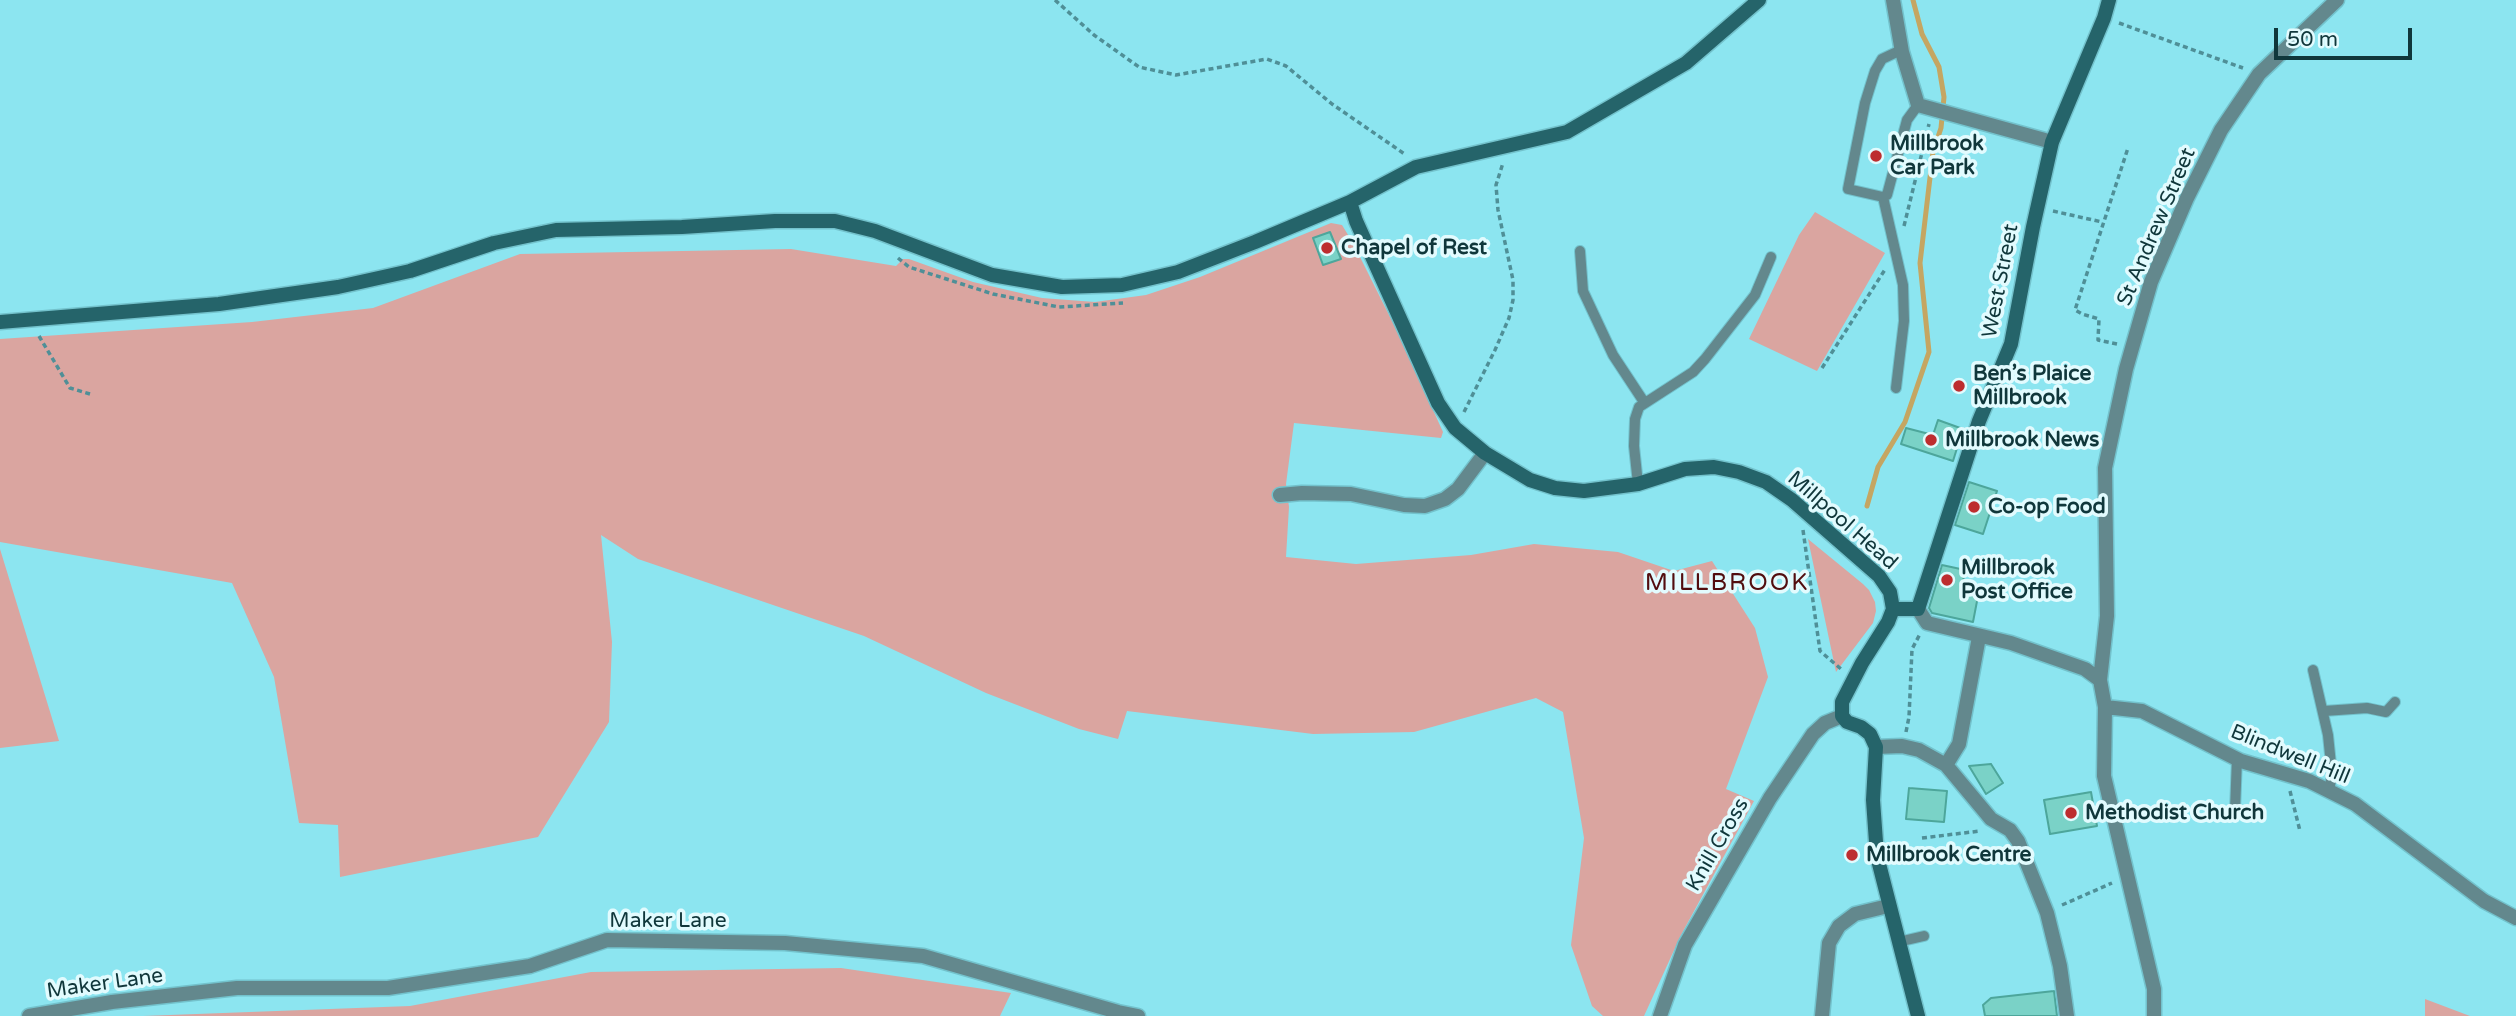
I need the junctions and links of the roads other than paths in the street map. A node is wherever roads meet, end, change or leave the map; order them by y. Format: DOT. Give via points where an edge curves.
graph roads {
  1 [pos="1759,0"];
  2 [pos="1893,0"];
  3 [pos="2109,0"];
  4 [pos="2337,0"];
  5 [pos="1901,50"];
  6 [pos="1924,107"];
  7 [pos="2052,142"];
  8 [pos="1883,197"];
  9 [pos="1350,202"];
  10 [pos="1580,251"];
  11 [pos="1771,257"];
  12 [pos="0,323"];
  13 [pos="1896,388"];
  14 [pos="1644,402"];
  15 [pos="1485,453"];
  16 [pos="1637,484"];
  17 [pos="1280,495"];
  18 [pos="1893,609"];
  19 [pos="1918,609"];
  20 [pos="1979,637"];
  21 [pos="2314,670"];
  22 [pos="2100,680"];
  23 [pos="2395,702"];
  24 [pos="2105,707"];
  25 [pos="2324,711"];
  26 [pos="1842,716"];
  27 [pos="1875,747"];
  28 [pos="2237,758"];
  29 [pos="1946,765"];
  30 [pos="2329,791"];
  31 [pos="2235,811"];
  32 [pos="1888,906"];
  33 [pos="2516,918"];
  34 [pos="1924,936"];
  35 [pos="1898,942"];
  36 [pos="29,1016"];
  37 [pos="1138,1016"];
  38 [pos="1660,1016"];
  39 [pos="1822,1016"];
  40 [pos="1918,1016"];
  41 [pos="2067,1016"];
  42 [pos="2154,1016"];
  1 -- 9 [label="street" via="1686,62 1567,132 1416,167"];
  2 -- 5 [label="street"];
  3 -- 7 [label="street, West Street"];
  4 -- 22 [label="street, St Andrew Street" via="2259,74 2221,130 2151,282 2105,468 2107,616"];
  5 -- 6 [label="street"];
  5 -- 8 [label="lane" via="1882,60 1875,71 1847,186"];
  6 -- 7 [label="street"];
  6 -- 8 [label="lane" via="1908,120 1889,190"];
  7 -- 19 [label="street, West Street" via="2011,344 1979,421"];
  8 -- 13 [label="lane" via="1903,285"];
  9 -- 12 [label="street" via="1178,272 1122,285 1062,287 992,275 875,231 835,221 775,221 556,230 338,287 219,304"];
  9 -- 15 [label="street, Millpool Head" via="1438,403 1455,428"];
  10 -- 14 [label="lane" via="1583,291 1613,355"];
  11 -- 14 [label="lane" via="1755,295 1705,359 1693,372"];
  14 -- 16 [label="lane" via="1635,419"];
  15 -- 16 [label="street, Millpool Head" via="1530,480 1555,488 1584,491"];
  15 -- 17 [label="street" via="1458,489 1425,506 1351,494"];
  16 -- 18 [label="street, Millpool Head" via="1714,467 1766,482 1880,576"];
  18 -- 19 [label="street"];
  18 -- 26 [label="street" via="1842,702"];
  19 -- 20 [label="street" via="1927,623"];
  20 -- 22 [label="street" via="2067,662"];
  20 -- 29 [label="street" via="1959,744"];
  21 -- 25 [label="lane"];
  22 -- 24 [label="street, St Andrew Street"];
  23 -- 25 [label="lane" via="2386,712 2367,708"];
  24 -- 28 [label="street, Blindwell Hill" via="2142,711"];
  24 -- 42 [label="street, St Andrew Street" via="2104,776 2154,989"];
  25 -- 30 [label="lane" via="2332,774"];
  26 -- 27 [label="street" via="1870,734"];
  26 -- 38 [label="street, Knill Cross" via="1813,734 1770,798 1685,945"];
  27 -- 29 [label="street" via="1919,750"];
  27 -- 32 [label="street" via="1872,800"];
  28 -- 30 [label="street, Blindwell Hill"];
  28 -- 31 [label="lane"];
  29 -- 41 [label="street" via="1991,819 2018,841 2047,913"];
  30 -- 33 [label="street, Blindwell Hill" via="2355,804 2484,901"];
  32 -- 35 [label="street"];
  32 -- 39 [label="street" via="1855,914 1839,926 1829,943"];
  34 -- 35 [label="lane"];
  35 -- 40 [label="street"];
  36 -- 37 [label="street, Maker Lane" via="237,988 388,988 530,966 607,940 785,943 923,956"];
}
